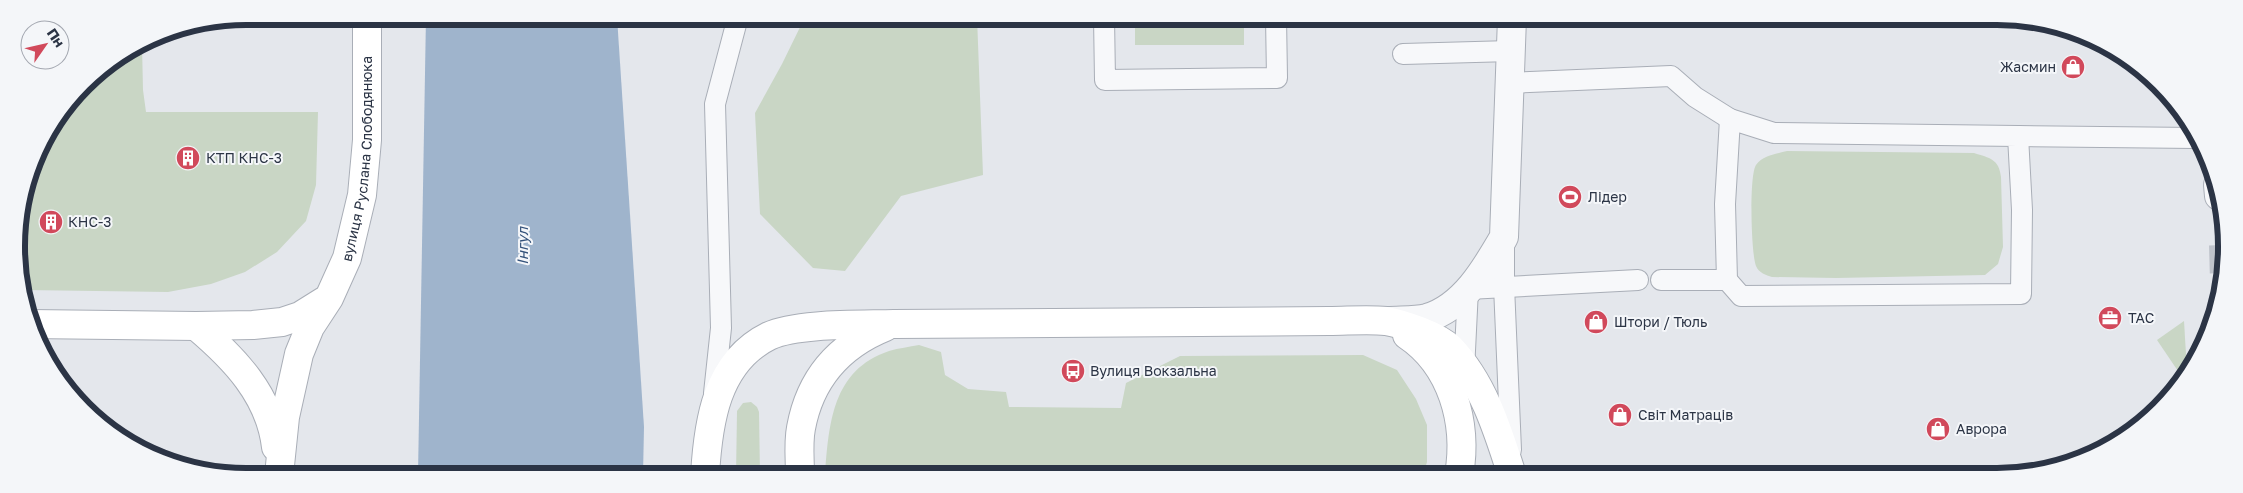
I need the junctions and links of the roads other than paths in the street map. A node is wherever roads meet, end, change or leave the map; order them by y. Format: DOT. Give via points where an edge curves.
graph roads {
  1 [pos="367,25"];
  2 [pos="736,25"];
  3 [pos="1104,25"];
  4 [pos="1276,25"];
  5 [pos="1512,25"];
  6 [pos="1511,51"];
  7 [pos="1403,54"];
  8 [pos="1510,83"];
  9 [pos="1730,119"];
  10 [pos="2018,136"];
  11 [pos="2189,138"];
  12 [pos="1504,237"];
  13 [pos="1638,280"];
  14 [pos="1661,280"];
  15 [pos="1727,280"];
  16 [pos="1504,286"];
  17 [pos="1468,289"];
  18 [pos="329,298"];
  19 [pos="1387,321"];
  20 [pos="39,324"];
  21 [pos="894,324"];
  22 [pos="196,326"];
  23 [pos="1464,366"];
  24 [pos="712,413"];
  25 [pos="1461,423"];
  26 [pos="278,468"];
  27 [pos="280,468"];
  28 [pos="705,468"];
  29 [pos="800,468"];
  30 [pos="1460,468"];
  31 [pos="1510,468"];
  32 [pos="1512,468"];
  1 -- 18 [label="main road, вулиця Руслана Слободянюка" via="367,140 362,195 346,258"];
  2 -- 24 [label="lane" via="716,104 720,328"];
  3 -- 4 [label="lane" via="1105,80 1277,78"];
  5 -- 6 [label="street"];
  6 -- 7 [label="lane"];
  6 -- 8 [label="street"];
  8 -- 9 [label="lane" via="1671,76 1695,97"];
  8 -- 12 [label="street"];
  9 -- 10 [label="lane" via="1774,133"];
  9 -- 15 [label="lane" via="1725,204"];
  10 -- 11 [label="lane"];
  10 -- 15 [label="lane" via="2022,294 1741,296"];
  12 -- 16 [label="lane"];
  12 -- 17 [label="street" via="1487,266"];
  13 -- 16 [label="lane"];
  14 -- 15 [label="lane"];
  16 -- 17 [label="lane"];
  16 -- 32 [label="lane"];
  17 -- 19 [label="street" via="1452,307 1426,318"];
  17 -- 23 [label="lane"];
  18 -- 22 [label="main road" via="300,316 282,322"];
  18 -- 27 [label="main road, вулиця Руслана Слободянюка" via="310,327 299,354 285,417"];
  19 -- 21 [label="main road"];
  19 -- 23 [label="main road" via="1423,332 1448,346"];
  19 -- 25 [label="main road" via="1414,340 1436,363 1452,392"];
  20 -- 22 [label="main road"];
  21 -- 24 [label="main road" via="826,326 769,336 742,355 724,381"];
  21 -- 29 [label="main road" via="868,334 846,349 830,363 819,379 807,402 800,430"];
  22 -- 26 [label="main road" via="229,355 263,402 275,436"];
  23 -- 25 [label="lane"];
  23 -- 31 [label="main road" via="1495,424"];
  24 -- 28 [label="main road"];
  25 -- 30 [label="main road"];
}
